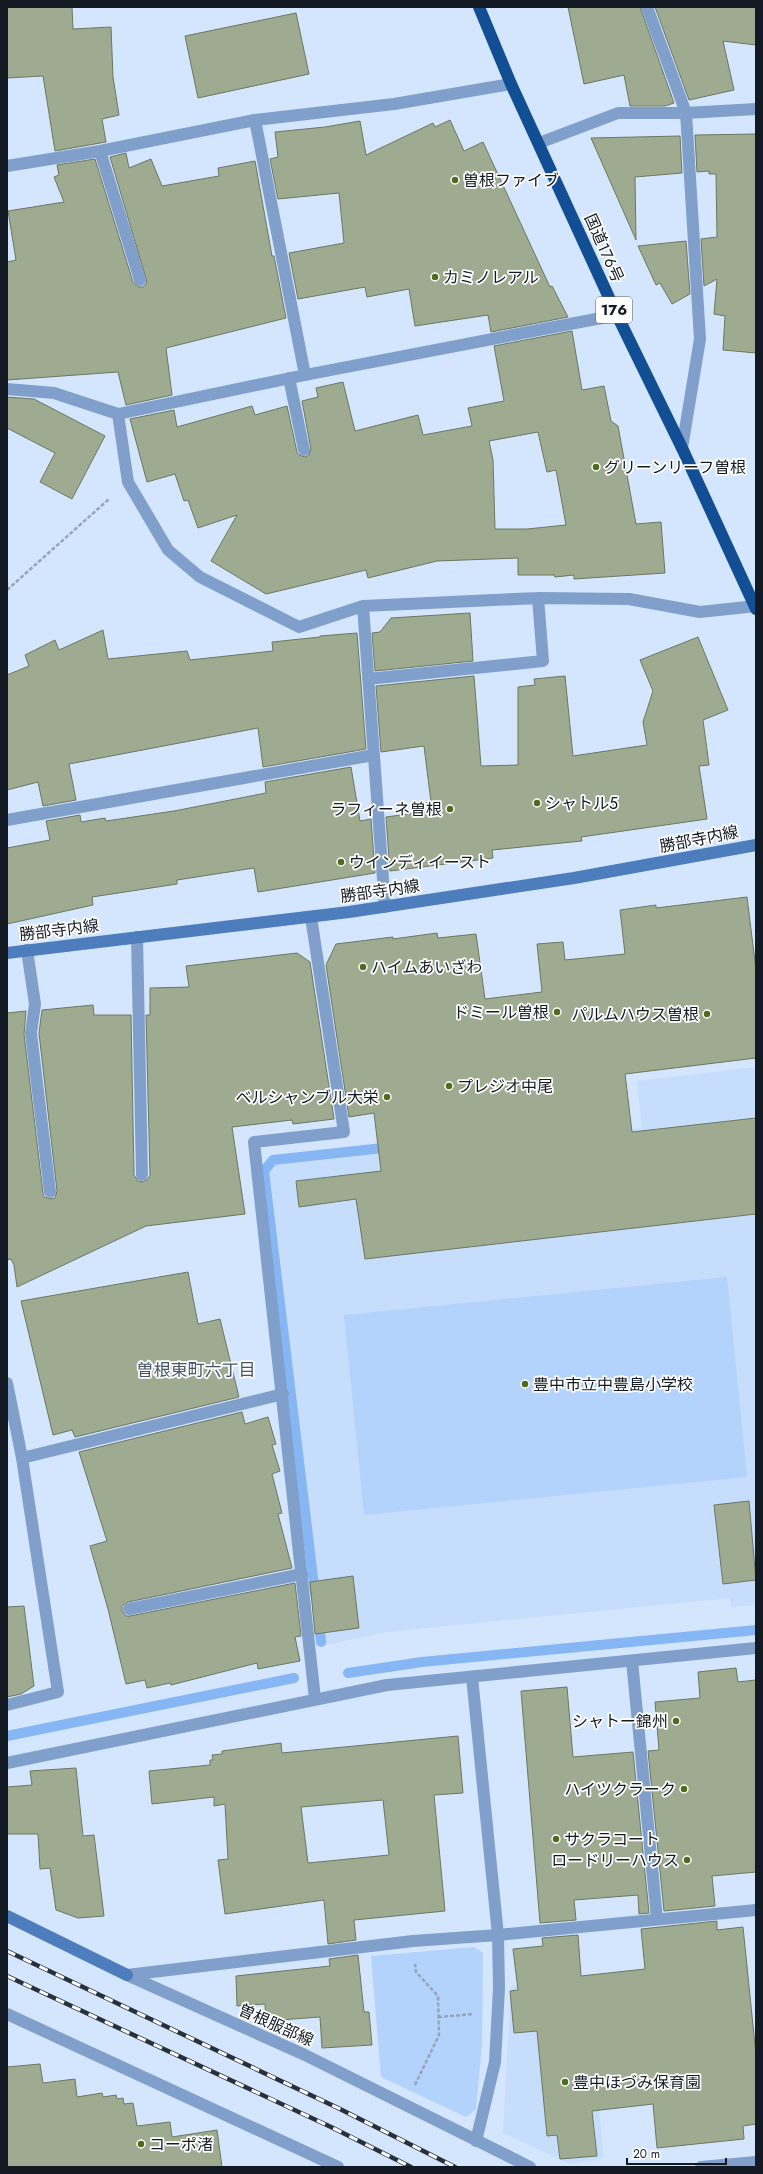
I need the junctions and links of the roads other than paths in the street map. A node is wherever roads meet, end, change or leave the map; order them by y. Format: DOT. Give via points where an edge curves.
graph roads {
  1 [pos="479,7"];
  2 [pos="647,7"];
  3 [pos="511,84"];
  4 [pos="756,109"];
  5 [pos="686,113"];
  6 [pos="255,120"];
  7 [pos="539,143"];
  8 [pos="100,151"];
  9 [pos="7,166"];
  10 [pos="140,280"];
  11 [pos="616,315"];
  12 [pos="305,375"];
  13 [pos="289,378"];
  14 [pos="7,389"];
  15 [pos="118,414"];
  16 [pos="682,448"];
  17 [pos="304,450"];
  18 [pos="538,598"];
  19 [pos="363,606"];
  20 [pos="755,607"];
  21 [pos="368,678"];
  22 [pos="374,755"];
  23 [pos="7,820"];
  24 [pos="756,845"];
  25 [pos="384,907"];
  26 [pos="311,917"];
  27 [pos="137,937"];
  28 [pos="27,950"];
  29 [pos="7,953"];
  30 [pos="142,1175"];
  31 [pos="50,1192"];
  32 [pos="7,1384"];
  33 [pos="283,1394"];
  34 [pos="22,1458"];
  35 [pos="302,1574"];
  36 [pos="130,1609"];
  37 [pos="756,1648"];
  38 [pos="632,1661"];
  39 [pos="472,1677"];
  40 [pos="315,1699"];
  41 [pos="7,1705"];
  42 [pos="7,1763"];
  43 [pos="756,1910"];
  44 [pos="7,1916"];
  45 [pos="657,1919"];
  46 [pos="498,1935"];
  47 [pos="127,1975"];
  48 [pos="7,2014"];
  49 [pos="476,2141"];
  50 [pos="756,2162"];
  51 [pos="338,2167"];
  52 [pos="530,2167"];
  53 [pos="701,2167"];
  1 -- 3 [label="highway, 国道176号 / 176"];
  2 -- 5 [label="street"];
  3 -- 6 [label="street" via="394,104"];
  3 -- 7 [label="highway, 国道176号 / 176"];
  4 -- 5 [label="street"];
  5 -- 7 [label="street" via="618,113"];
  5 -- 16 [label="street" via="700,338"];
  6 -- 8 [label="street"];
  6 -- 12 [label="street"];
  7 -- 11 [label="highway, 国道176号 / 176"];
  8 -- 9 [label="street"];
  8 -- 10 [label="street"];
  11 -- 12 [label="street"];
  11 -- 16 [label="highway, 国道176号 / 176"];
  12 -- 13 [label="street"];
  13 -- 15 [label="street"];
  13 -- 17 [label="street"];
  14 -- 15 [label="street" via="54,393"];
  15 -- 19 [label="street" via="128,482 168,550 200,577 299,627"];
  16 -- 20 [label="highway, 国道176号 / 176"];
  18 -- 19 [label="street"];
  18 -- 20 [label="street" via="629,599 700,612"];
  18 -- 21 [label="street" via="542,661"];
  19 -- 21 [label="street"];
  21 -- 22 [label="street"];
  22 -- 23 [label="street"];
  22 -- 25 [label="street"];
  24 -- 25 [label="street, 勝部寺内線" via="574,878"];
  25 -- 26 [label="street, 勝部寺内線"];
  26 -- 27 [label="street, 勝部寺内線"];
  26 -- 33 [label="street" via="344,1132 254,1142"];
  27 -- 28 [label="street, 勝部寺内線"];
  27 -- 30 [label="street"];
  28 -- 29 [label="street, 勝部寺内線"];
  28 -- 31 [label="street" via="35,1004 31,1033"];
  32 -- 34 [label="street"];
  33 -- 34 [label="street"];
  33 -- 35 [label="street"];
  34 -- 41 [label="street" via="58,1692"];
  35 -- 36 [label="street"];
  35 -- 40 [label="street"];
  37 -- 38 [label="street"];
  38 -- 39 [label="street"];
  38 -- 45 [label="street"];
  39 -- 40 [label="street" via="387,1685"];
  39 -- 46 [label="street"];
  40 -- 42 [label="street"];
  43 -- 45 [label="street"];
  44 -- 47 [label="street, 曽根服部線"];
  45 -- 46 [label="street"];
  46 -- 47 [label="street" via="413,1941"];
  46 -- 49 [label="street" via="495,2062"];
  47 -- 49 [label="street, 曽根服部線" via="304,2055"];
  48 -- 51 [label="street"];
  49 -- 52 [label="street, 曽根服部線"];
  50 -- 53 [label="street"];
}
